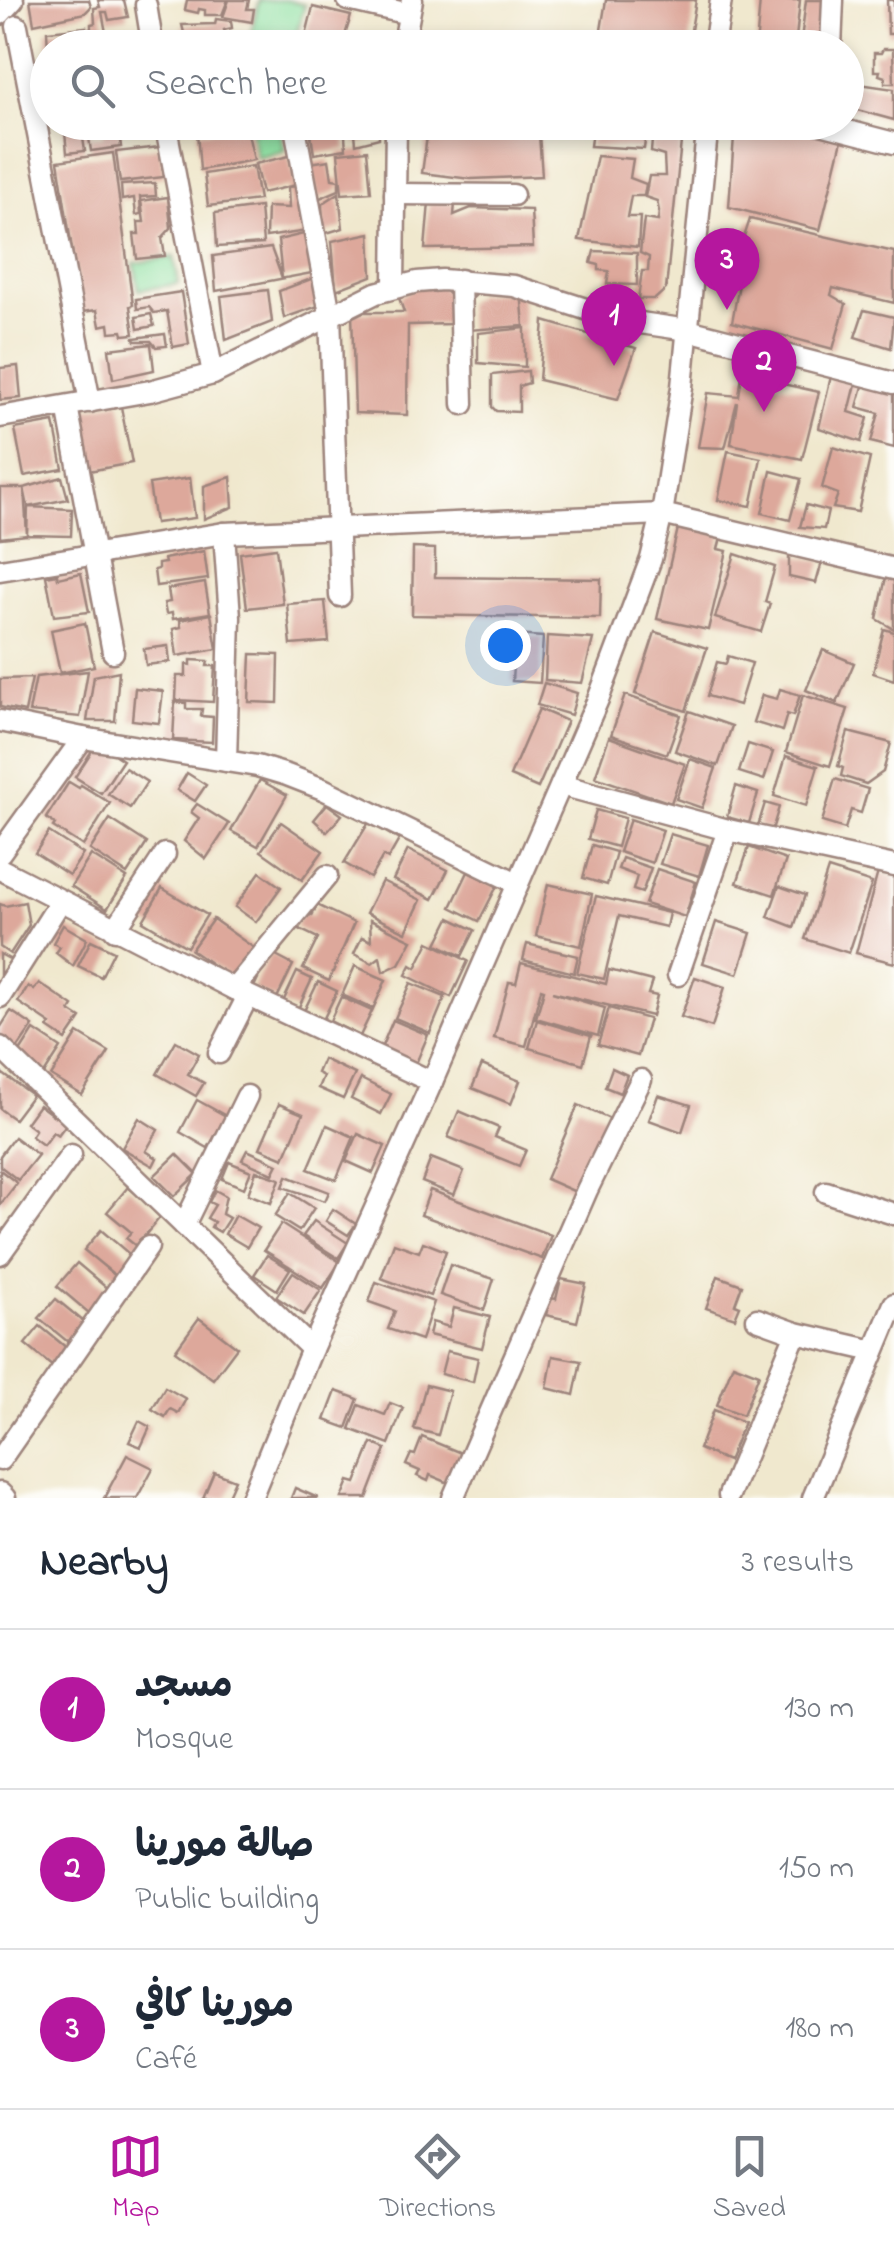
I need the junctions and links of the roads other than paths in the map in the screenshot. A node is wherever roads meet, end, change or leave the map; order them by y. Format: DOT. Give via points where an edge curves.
graph roads {
  1 [pos="13,0"];
  2 [pos="348,0"];
  3 [pos="720,0"];
  4 [pos="833,0"];
  5 [pos="146,5"];
  6 [pos="410,7"];
  7 [pos="8,20"];
  8 [pos="150,30"];
  9 [pos="716,30"];
  10 [pos="832,30"];
  11 [pos="30,122"];
  12 [pos="864,135"];
  13 [pos="34,140"];
  14 [pos="168,140"];
  15 [pos="297,140"];
  16 [pos="396,140"];
  17 [pos="706,140"];
  18 [pos="894,143"];
  19 [pos="395,194"];
  20 [pos="513,195"];
  21 [pos="460,280"];
  22 [pos="394,286"];
  23 [pos="330,314"];
  24 [pos="688,330"];
  25 [pos="214,374"];
  26 [pos="894,382"];
  27 [pos="90,402"];
  28 [pos="463,404"];
  29 [pos="67,406"];
  30 [pos="0,418"];
  31 [pos="662,514"];
  32 [pos="338,526"];
  33 [pos="224,533"];
  34 [pos="95,557"];
  35 [pos="894,569"];
  36 [pos="0,570"];
  37 [pos="340,596"];
  38 [pos="113,652"];
  39 [pos="0,721"];
  40 [pos="83,738"];
  41 [pos="226,761"];
  42 [pos="561,785"];
  43 [pos="728,830"];
  44 [pos="0,853"];
  45 [pos="166,854"];
  46 [pos="894,866"];
  47 [pos="0,870"];
  48 [pos="327,876"];
  49 [pos="518,883"];
  50 [pos="60,902"];
  51 [pos="115,930"];
  52 [pos="678,976"];
  53 [pos="241,992"];
  54 [pos="0,997"];
  55 [pos="0,1047"];
  56 [pos="219,1053"];
  57 [pos="641,1080"];
  58 [pos="432,1082"];
  59 [pos="247,1096"];
  60 [pos="71,1155"];
  61 [pos="826,1192"];
  62 [pos="894,1214"];
  63 [pos="184,1225"];
  64 [pos="148,1247"];
  65 [pos="0,1254"];
  66 [pos="894,1304"];
  67 [pos="757,1320"];
  68 [pos="796,1333"];
  69 [pos="312,1349"];
  70 [pos="874,1351"];
  71 [pos="0,1460"];
  72 [pos="733,1497"];
  73 [pos="251,1498"];
  74 [pos="453,1498"];
  75 [pos="814,1498"];
  1 -- 7 [label="street"];
  2 -- 6 [label="street"];
  3 -- 9 [label="street"];
  4 -- 10 [label="street"];
  5 -- 8 [label="street"];
  7 -- 11 [label="street"];
  12 -- 18 [label="street"];
  13 -- 27 [label="street"];
  14 -- 25 [label="street"];
  15 -- 23 [label="street"];
  16 -- 19 [label="street"];
  17 -- 24 [label="street"];
  19 -- 20 [label="street"];
  19 -- 22 [label="street"];
  21 -- 22 [label="street"];
  21 -- 24 [label="street" via="514,286 620,320"];
  21 -- 28 [label="street"];
  22 -- 23 [label="street"];
  23 -- 25 [label="street"];
  23 -- 32 [label="street"];
  24 -- 26 [label="street"];
  24 -- 31 [label="street"];
  25 -- 27 [label="street"];
  27 -- 29 [label="street"];
  29 -- 30 [label="street"];
  29 -- 34 [label="street"];
  31 -- 32 [label="street"];
  31 -- 35 [label="street"];
  31 -- 42 [label="street" via="651,560"];
  32 -- 33 [label="street"];
  32 -- 37 [label="street"];
  33 -- 34 [label="street"];
  33 -- 41 [label="street" via="230,617"];
  34 -- 36 [label="street"];
  34 -- 38 [label="street"];
  39 -- 40 [label="street"];
  40 -- 41 [label="street"];
  40 -- 44 [label="street"];
  41 -- 49 [label="street" via="323,788"];
  42 -- 43 [label="street"];
  42 -- 49 [label="street"];
  43 -- 46 [label="street"];
  43 -- 52 [label="street"];
  45 -- 51 [label="street"];
  47 -- 50 [label="street"];
  48 -- 53 [label="street"];
  49 -- 58 [label="street"];
  50 -- 51 [label="street"];
  50 -- 54 [label="street"];
  51 -- 53 [label="street"];
  53 -- 56 [label="street"];
  53 -- 58 [label="street"];
  55 -- 63 [label="street"];
  57 -- 74 [label="street"];
  58 -- 69 [label="street"];
  59 -- 63 [label="street"];
  60 -- 65 [label="street"];
  61 -- 62 [label="street"];
  63 -- 69 [label="street"];
  64 -- 71 [label="street"];
  66 -- 70 [label="street"];
  67 -- 68 [label="street"];
  68 -- 70 [label="street"];
  68 -- 72 [label="street"];
  69 -- 73 [label="street"];
  70 -- 75 [label="street"];
}
